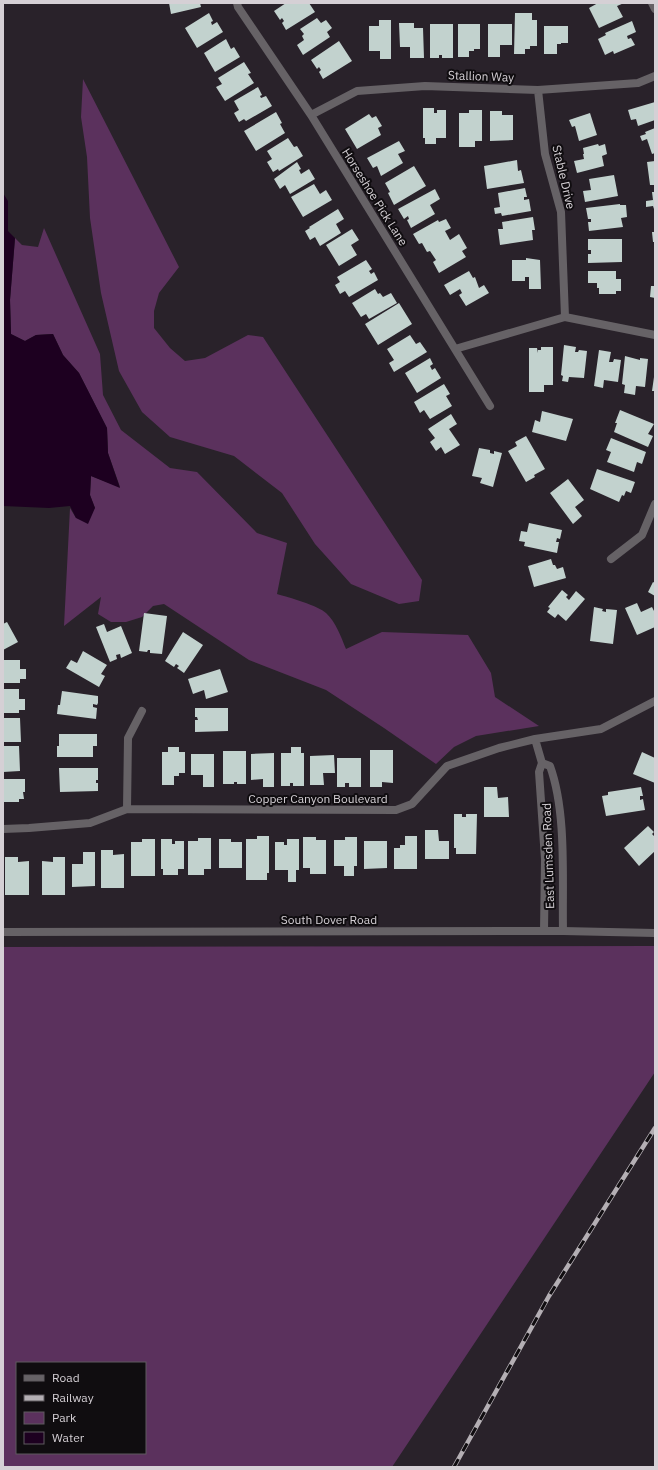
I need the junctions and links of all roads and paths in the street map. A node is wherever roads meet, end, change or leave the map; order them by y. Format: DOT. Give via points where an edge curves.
graph roads {
  1 [pos="237,3"];
  2 [pos="652,3"];
  3 [pos="655,9"];
  4 [pos="655,76"];
  5 [pos="538,90"];
  6 [pos="311,115"];
  7 [pos="565,317"];
  8 [pos="655,335"];
  9 [pos="455,348"];
  10 [pos="490,406"];
  11 [pos="655,504"];
  12 [pos="611,559"];
  13 [pos="655,701"];
  14 [pos="142,712"];
  15 [pos="535,739"];
  16 [pos="542,763"];
  17 [pos="127,810"];
  18 [pos="3,829"];
  19 [pos="544,931"];
  20 [pos="563,931"];
  21 [pos="3,932"];
  22 [pos="655,933"];
  1 -- 6 [label="street, Horseshoe Pick Lane"];
  2 -- 3 [label="street"];
  4 -- 5 [label="street, Stallion Way" via="638,83"];
  5 -- 6 [label="street, Stallion Way" via="425,86 357,91"];
  5 -- 7 [label="street, Stable Drive" via="545,154 561,212"];
  6 -- 9 [label="street, Horseshoe Pick Lane"];
  7 -- 8 [label="street"];
  7 -- 9 [label="street"];
  9 -- 10 [label="street, Horseshoe Pick Lane"];
  11 -- 12 [label="street" via="642,535"];
  13 -- 15 [label="street, Copper Canyon Boulevard" via="601,729"];
  14 -- 17 [label="street" via="128,738"];
  15 -- 16 [label="street, East Lumsden Road"];
  15 -- 17 [label="street, Copper Canyon Boulevard" via="447,766 412,804 396,810"];
  16 -- 19 [label="street, East Lumsden Road" via="539,772 545,859"];
  16 -- 20 [label="street, East Lumsden Road" via="550,766 556,782 559,804"];
  17 -- 18 [label="street, Copper Canyon Boulevard" via="90,823"];
  19 -- 20 [label="street, South Dover Road"];
  19 -- 21 [label="street, South Dover Road"];
  20 -- 22 [label="street, South Dover Road"];
}
